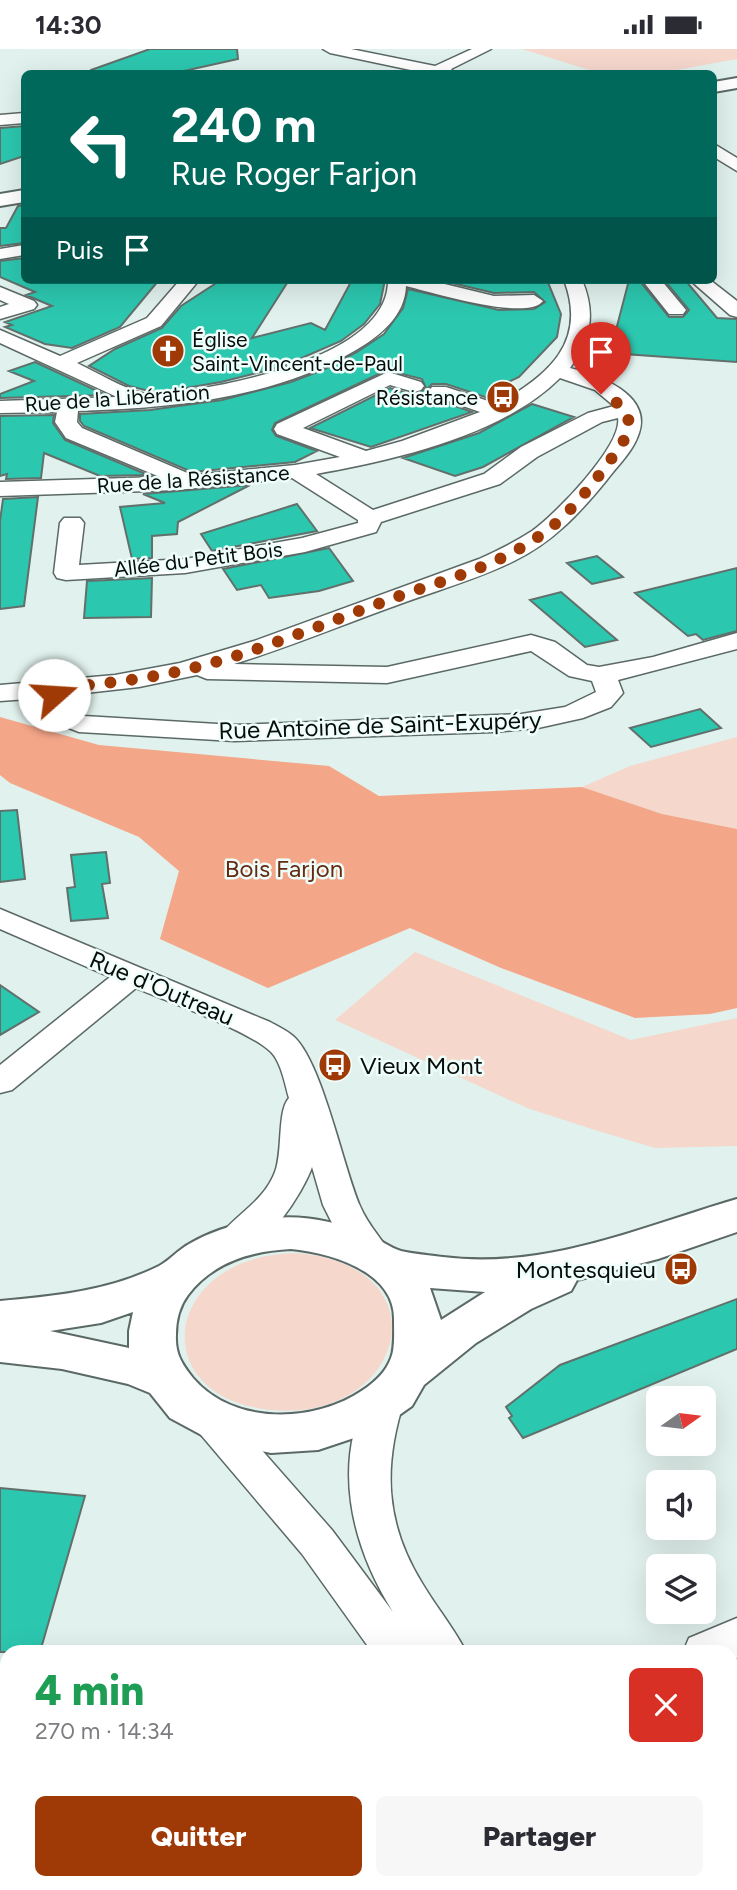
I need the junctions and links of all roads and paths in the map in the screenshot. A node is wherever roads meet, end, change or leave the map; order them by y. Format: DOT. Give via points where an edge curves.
graph roads {
  1 [pos="330,49"];
  2 [pos="484,49"];
  3 [pos="424,70"];
  4 [pos="444,70"];
  5 [pos="737,84"];
  6 [pos="717,87"];
  7 [pos="21,118"];
  8 [pos="3,120"];
  9 [pos="21,133"];
  10 [pos="717,151"];
  11 [pos="737,166"];
  12 [pos="21,196"];
  13 [pos="0,200"];
  14 [pos="21,250"];
  15 [pos="0,254"];
  16 [pos="186,284"];
  17 [pos="396,284"];
  18 [pos="422,284"];
  19 [pos="574,284"];
  20 [pos="654,284"];
  21 [pos="704,284"];
  22 [pos="0,293"];
  23 [pos="534,301"];
  24 [pos="676,310"];
  25 [pos="737,311"];
  26 [pos="0,313"];
  27 [pos="0,336"];
  28 [pos="326,358"];
  29 [pos="60,363"];
  30 [pos="550,377"];
  31 [pos="388,378"];
  32 [pos="414,386"];
  33 [pos="439,391"];
  34 [pos="142,401"];
  35 [pos="68,404"];
  36 [pos="0,407"];
  37 [pos="625,410"];
  38 [pos="499,411"];
  39 [pos="365,458"];
  40 [pos="297,471"];
  41 [pos="192,483"];
  42 [pos="0,489"];
  43 [pos="370,518"];
  44 [pos="72,523"];
  45 [pos="737,641"];
  46 [pos="181,671"];
  47 [pos="603,676"];
  48 [pos="53,688"];
  49 [pos="0,693"];
  50 [pos="0,918"];
  51 [pos="132,975"];
  52 [pos="0,1082"];
  53 [pos="300,1083"];
  54 [pos="737,1215"];
  55 [pos="233,1243"];
  56 [pos="615,1255"];
  57 [pos="380,1260"];
  58 [pos="178,1276"];
  59 [pos="0,1318"];
  60 [pos="0,1344"];
  61 [pos="164,1379"];
  62 [pos="396,1386"];
  63 [pos="210,1419"];
  64 [pos="394,1626"];
  65 [pos="737,1637"];
  66 [pos="430,1645"];
  67 [pos="720,1645"];
  1 -- 3 [label="street"];
  2 -- 4 [label="street"];
  5 -- 6 [label="main road"];
  7 -- 8 [label="street"];
  8 -- 9 [label="street"];
  10 -- 11 [label="street"];
  12 -- 13 [label="main road"];
  14 -- 15 [label="street"];
  16 -- 29 [label="street" via="142,329"];
  17 -- 28 [label="street, Rue de la Libération" via="394,301 380,324"];
  18 -- 23 [label="street" via="494,302"];
  19 -- 30 [label="street, Rue de la Résistance" via="582,306 582,328 574,347"];
  20 -- 24 [label="street"];
  21 -- 25 [label="street"];
  22 -- 26 [label="street" via="27,305"];
  27 -- 29 [label="street"];
  28 -- 31 [label="street"];
  28 -- 34 [label="street, Rue de la Libération" via="250,384"];
  29 -- 34 [label="street"];
  30 -- 37 [label="street" via="612,399"];
  30 -- 38 [label="street, Rue de la Résistance"];
  31 -- 32 [label="street"];
  31 -- 39 [label="street" via="285,429"];
  33 -- 38 [label="street"];
  34 -- 35 [label="street, Rue de la Libération"];
  35 -- 36 [label="street, Rue de la Libération"];
  35 -- 41 [label="street" via="66,422 74,433"];
  37 -- 43 [label="street, Allée du Petit Bois" via="595,417 492,479"];
  37 -- 46 [label="street" via="630,425 622,444 559,520 528,544 471,570"];
  38 -- 39 [label="street, Rue de la Résistance" via="445,434"];
  39 -- 40 [label="street, Rue de la Résistance"];
  40 -- 41 [label="street, Rue de la Résistance"];
  40 -- 43 [label="street"];
  41 -- 42 [label="street, Rue de la Résistance"];
  43 -- 44 [label="street, Allée du Petit Bois" via="368,527 359,531 305,545 163,568 66,573"];
  45 -- 47 [label="street"];
  46 -- 47 [label="street" via="387,675 531,643 547,647 578,671"];
  46 -- 48 [label="street"];
  47 -- 48 [label="street, Rue Antoine de Saint-Exupéry" via="610,692 602,700 536,720 234,733 79,724 60,715"];
  48 -- 49 [label="street"];
  50 -- 51 [label="street, Rue d'Outreau"];
  51 -- 52 [label="street"];
  51 -- 53 [label="street, Rue d'Outreau" via="276,1039 292,1058"];
  53 -- 55 [label="street, Rue d'Outreau" via="302,1137 288,1187 263,1219"];
  53 -- 57 [label="street, Rue d'Outreau" via="341,1205 352,1228"];
  54 -- 56 [label="main road"];
  55 -- 57 [label="main road" via="271,1234 311,1234 340,1241"];
  55 -- 58 [label="main road" via="207,1254"];
  56 -- 57 [label="main road" via="475,1276"];
  56 -- 62 [label="main road" via="531,1288 492,1309 457,1332"];
  57 -- 62 [label="main road" via="407,1288 418,1315 419,1344"];
  58 -- 59 [label="main road" via="101,1305"];
  58 -- 61 [label="main road" via="159,1303 152,1326 154,1357"];
  60 -- 61 [label="main road" via="58,1350"];
  61 -- 63 [label="main road" via="183,1401"];
  62 -- 63 [label="main road" via="344,1424 295,1434 244,1431"];
  62 -- 64 [label="street" via="372,1434 369,1490 384,1550"];
  63 -- 64 [label="street"];
  64 -- 66 [label="street"];
  65 -- 67 [label="street"];
}
